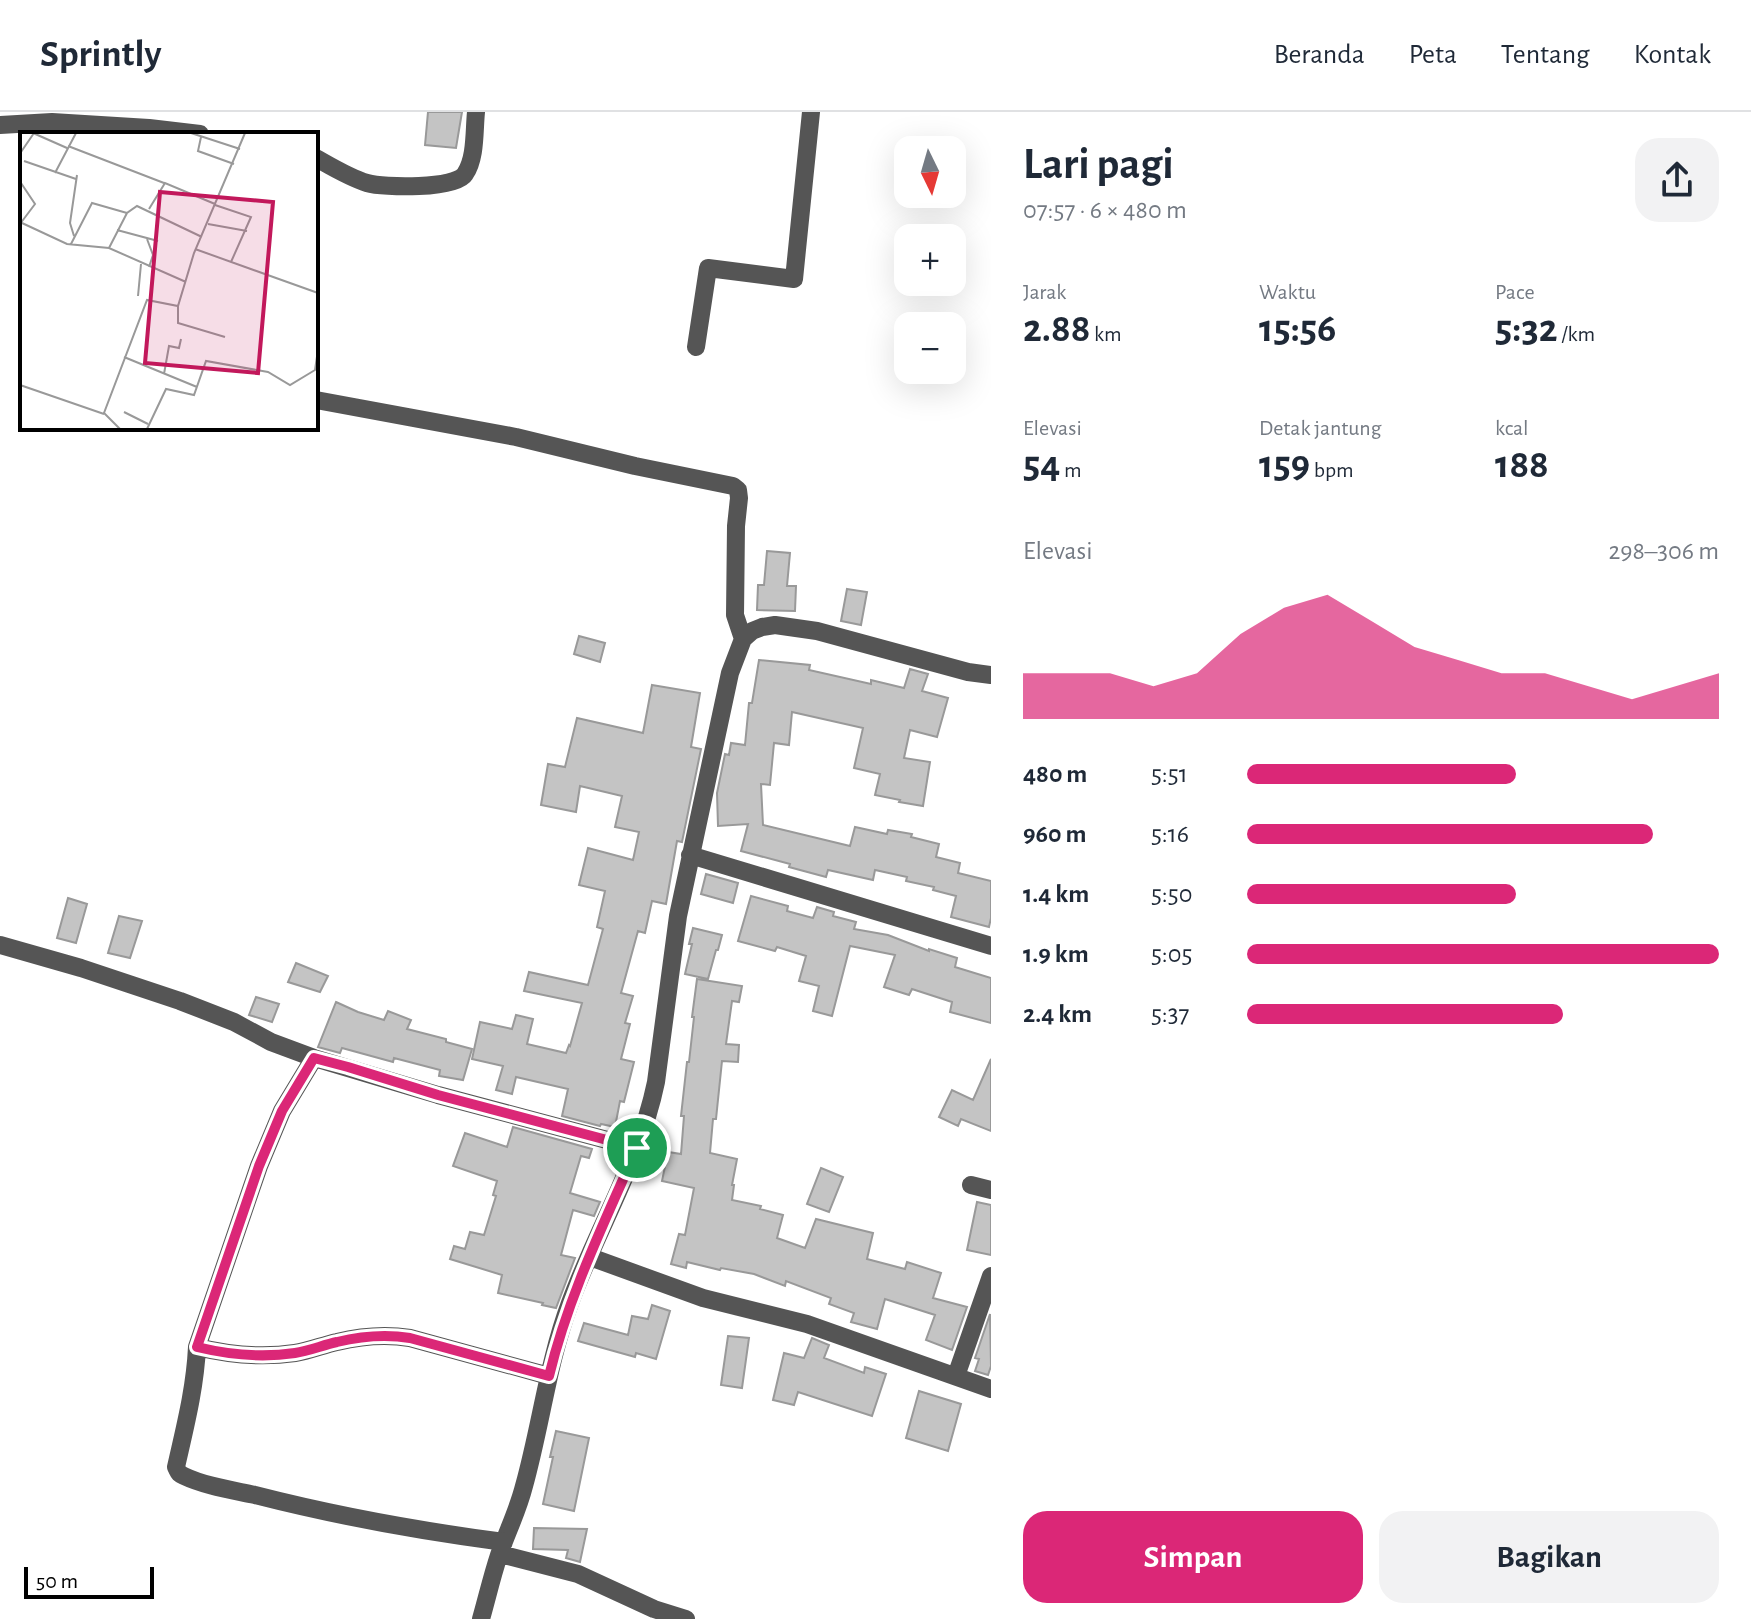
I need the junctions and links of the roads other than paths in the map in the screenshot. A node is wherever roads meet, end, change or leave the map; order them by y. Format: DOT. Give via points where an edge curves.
graph roads {
  1 [pos="476,112"];
  2 [pos="811,112"];
  3 [pos="0,125"];
  4 [pos="183,132"];
  5 [pos="318,159"];
  6 [pos="696,347"];
  7 [pos="318,400"];
  8 [pos="743,639"];
  9 [pos="991,675"];
  10 [pos="690,855"];
  11 [pos="0,945"];
  12 [pos="991,946"];
  13 [pos="314,1058"];
  14 [pos="637,1148"];
  15 [pos="971,1185"];
  16 [pos="991,1190"];
  17 [pos="590,1257"];
  18 [pos="991,1276"];
  19 [pos="197,1347"];
  20 [pos="549,1376"];
  21 [pos="956,1376"];
  22 [pos="991,1389"];
  23 [pos="502,1548"];
  24 [pos="481,1619"];
  25 [pos="686,1619"];
  1 -- 5 [label="street" via="472,154 459,181 385,186"];
  2 -- 6 [label="street" via="794,279 708,268"];
  3 -- 4 [label="street" via="52,122"];
  7 -- 8 [label="street" via="516,437 733,486 739,498 735,615"];
  8 -- 9 [label="street" via="762,627 788,626"];
  8 -- 10 [label="street" via="730,673"];
  10 -- 12 [label="street"];
  10 -- 14 [label="street" via="656,1082"];
  11 -- 13 [label="street" via="180,1001"];
  13 -- 14 [label="street"];
  13 -- 19 [label="street" via="282,1111 259,1166"];
  14 -- 17 [label="street"];
  15 -- 16 [label="street"];
  17 -- 20 [label="street" via="570,1302"];
  17 -- 21 [label="street" via="703,1298 807,1324"];
  18 -- 21 [label="street"];
  19 -- 20 [label="street" via="260,1356 392,1335"];
  19 -- 23 [label="street" via="190,1413 176,1467 181,1475 303,1507"];
  20 -- 23 [label="street" via="525,1485"];
  21 -- 22 [label="street"];
  23 -- 24 [label="street"];
  23 -- 25 [label="street"];
}
